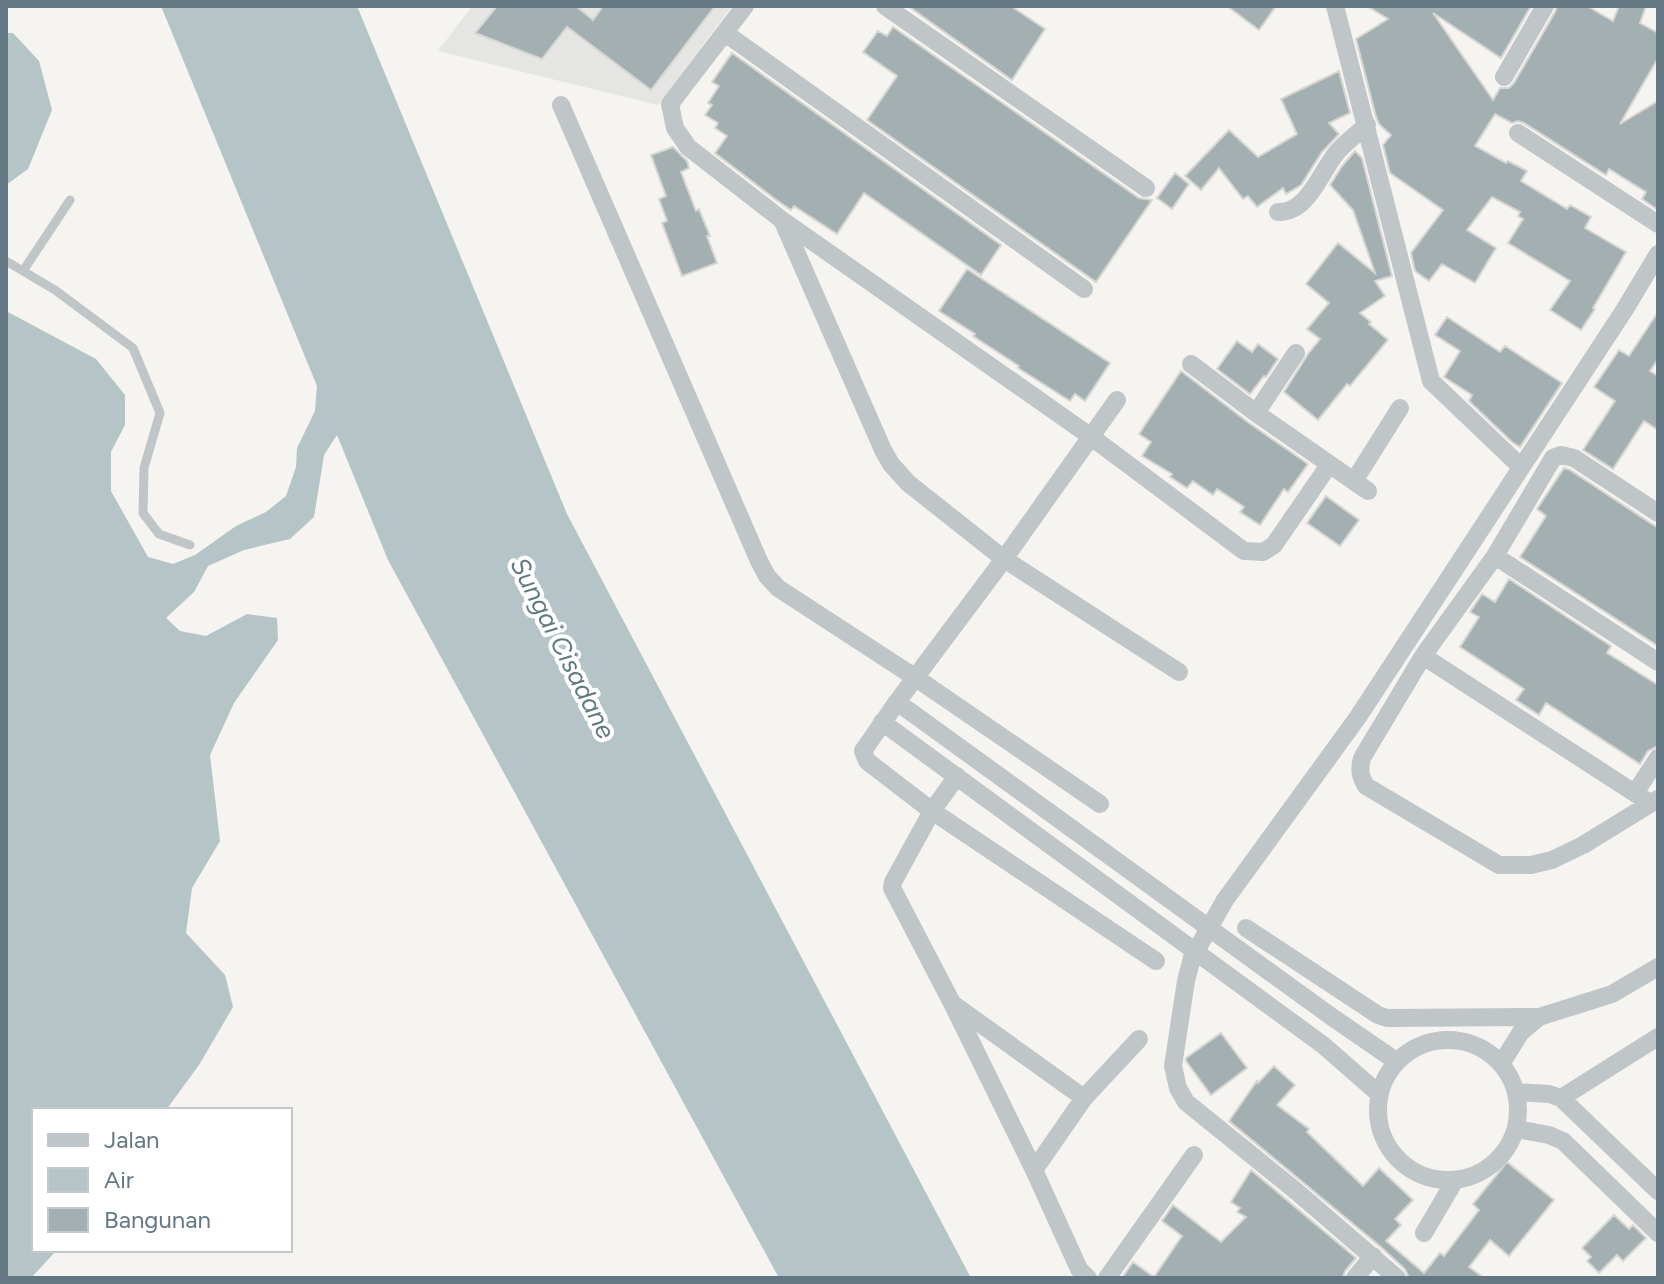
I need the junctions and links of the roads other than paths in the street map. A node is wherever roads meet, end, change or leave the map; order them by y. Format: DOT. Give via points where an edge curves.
graph roads {
  1 [pos="745,6"];
  2 [pos="885,6"];
  3 [pos="1335,6"];
  4 [pos="1545,6"];
  5 [pos="725,33"];
  6 [pos="1504,77"];
  7 [pos="561,105"];
  8 [pos="1367,125"];
  9 [pos="1518,133"];
  10 [pos="1146,188"];
  11 [pos="70,200"];
  12 [pos="1278,212"];
  13 [pos="782,220"];
  14 [pos="1658,224"];
  15 [pos="1658,254"];
  16 [pos="6,261"];
  17 [pos="23,271"];
  18 [pos="1084,289"];
  19 [pos="1296,353"];
  20 [pos="1191,364"];
  21 [pos="1117,400"];
  22 [pos="1400,408"];
  23 [pos="1256,413"];
  24 [pos="1090,436"];
  25 [pos="1329,465"];
  26 [pos="1521,467"];
  27 [pos="1658,513"];
  28 [pos="190,545"];
  29 [pos="1495,556"];
  30 [pos="1004,559"];
  31 [pos="1423,656"];
  32 [pos="1658,662"];
  33 [pos="1179,672"];
  34 [pos="916,678"];
  35 [pos="897,702"];
  36 [pos="882,722"];
  37 [pos="1658,758"];
  38 [pos="957,776"];
  39 [pos="1648,799"];
  40 [pos="1100,804"];
  41 [pos="932,811"];
  42 [pos="1246,928"];
  43 [pos="1156,961"];
  44 [pos="1658,967"];
  45 [pos="952,1003"];
  46 [pos="1539,1017"];
  47 [pos="1446,1018"];
  48 [pos="1658,1037"];
  49 [pos="1139,1039"];
  50 [pos="1459,1040"];
  51 [pos="1396,1061"];
  52 [pos="1501,1064"];
  53 [pos="1517,1092"];
  54 [pos="1378,1093"];
  55 [pos="1084,1098"];
  56 [pos="1561,1098"];
  57 [pos="1517,1129"];
  58 [pos="1194,1155"];
  59 [pos="1034,1170"];
  60 [pos="1454,1182"];
  61 [pos="1658,1191"];
  62 [pos="1658,1206"];
  63 [pos="1644,1220"];
  64 [pos="1424,1233"];
  65 [pos="1658,1233"];
  66 [pos="1373,1256"];
  67 [pos="1088,1278"];
  68 [pos="1107,1278"];
  69 [pos="1355,1278"];
  70 [pos="1397,1278"];
  1 -- 5 [label="street"];
  2 -- 10 [label="street"];
  3 -- 8 [label="street"];
  4 -- 6 [label="street"];
  5 -- 13 [label="street" via="670,104 675,128 688,147"];
  5 -- 18 [label="street"];
  7 -- 34 [label="street" via="767,576"];
  8 -- 12 [label="street" via="1336,152 1303,200 1288,212"];
  8 -- 26 [label="street" via="1431,381"];
  9 -- 14 [label="street"];
  11 -- 17 [label="lane"];
  13 -- 24 [label="street"];
  13 -- 30 [label="street" via="891,464"];
  15 -- 26 [label="street"];
  16 -- 17 [label="lane"];
  17 -- 28 [label="lane" via="133,348 160,413 144,468 143,513 159,534"];
  19 -- 23 [label="street"];
  20 -- 23 [label="street"];
  21 -- 24 [label="street"];
  22 -- 25 [label="street" via="1361,486"];
  23 -- 25 [label="street"];
  24 -- 25 [label="street" via="1244,551 1263,552 1274,545"];
  24 -- 30 [label="street"];
  26 -- 66 [label="street, bridge" via="1358,717 1225,900 1192,958 1186,981 1173,1066 1186,1102"];
  27 -- 29 [label="street" via="1574,458 1561,455 1553,458"];
  29 -- 31 [label="street"];
  29 -- 32 [label="street"];
  30 -- 33 [label="street"];
  30 -- 34 [label="street"];
  31 -- 39 [label="street"];
  31 -- 39 [label="street" via="1362,758 1366,786 1499,865 1552,860"];
  34 -- 35 [label="street"];
  34 -- 40 [label="street"];
  35 -- 36 [label="street"];
  35 -- 51 [label="street"];
  36 -- 38 [label="street"];
  36 -- 41 [label="street" via="863,751 867,761"];
  37 -- 39 [label="street"];
  38 -- 41 [label="street"];
  38 -- 54 [label="street" via="1323,1045"];
  41 -- 43 [label="street"];
  41 -- 45 [label="street" via="892,884"];
  42 -- 47 [label="street" via="1378,1015"];
  44 -- 46 [label="street" via="1612,994"];
  45 -- 55 [label="street"];
  45 -- 59 [label="street"];
  46 -- 47 [label="street"];
  46 -- 52 [label="street" via="1521,1032"];
  47 -- 50 [label="street"];
  48 -- 56 [label="street"];
  49 -- 55 [label="street"];
  50 -- 51 [label="street" via="1425,1043"];
  50 -- 52 [label="street"];
  51 -- 54 [label="street"];
  52 -- 53 [label="street"];
  53 -- 56 [label="street"];
  53 -- 57 [label="street"];
  54 -- 60 [label="street" via="1378,1127 1393,1157 1421,1177"];
  55 -- 59 [label="street"];
  56 -- 61 [label="street"];
  57 -- 60 [label="street" via="1507,1151 1484,1172"];
  57 -- 63 [label="street" via="1563,1141"];
  58 -- 68 [label="street"];
  59 -- 67 [label="street" via="1079,1269"];
  60 -- 64 [label="street"];
  62 -- 63 [label="street"];
  63 -- 65 [label="street"];
  66 -- 69 [label="street"];
  66 -- 70 [label="street"];
}
